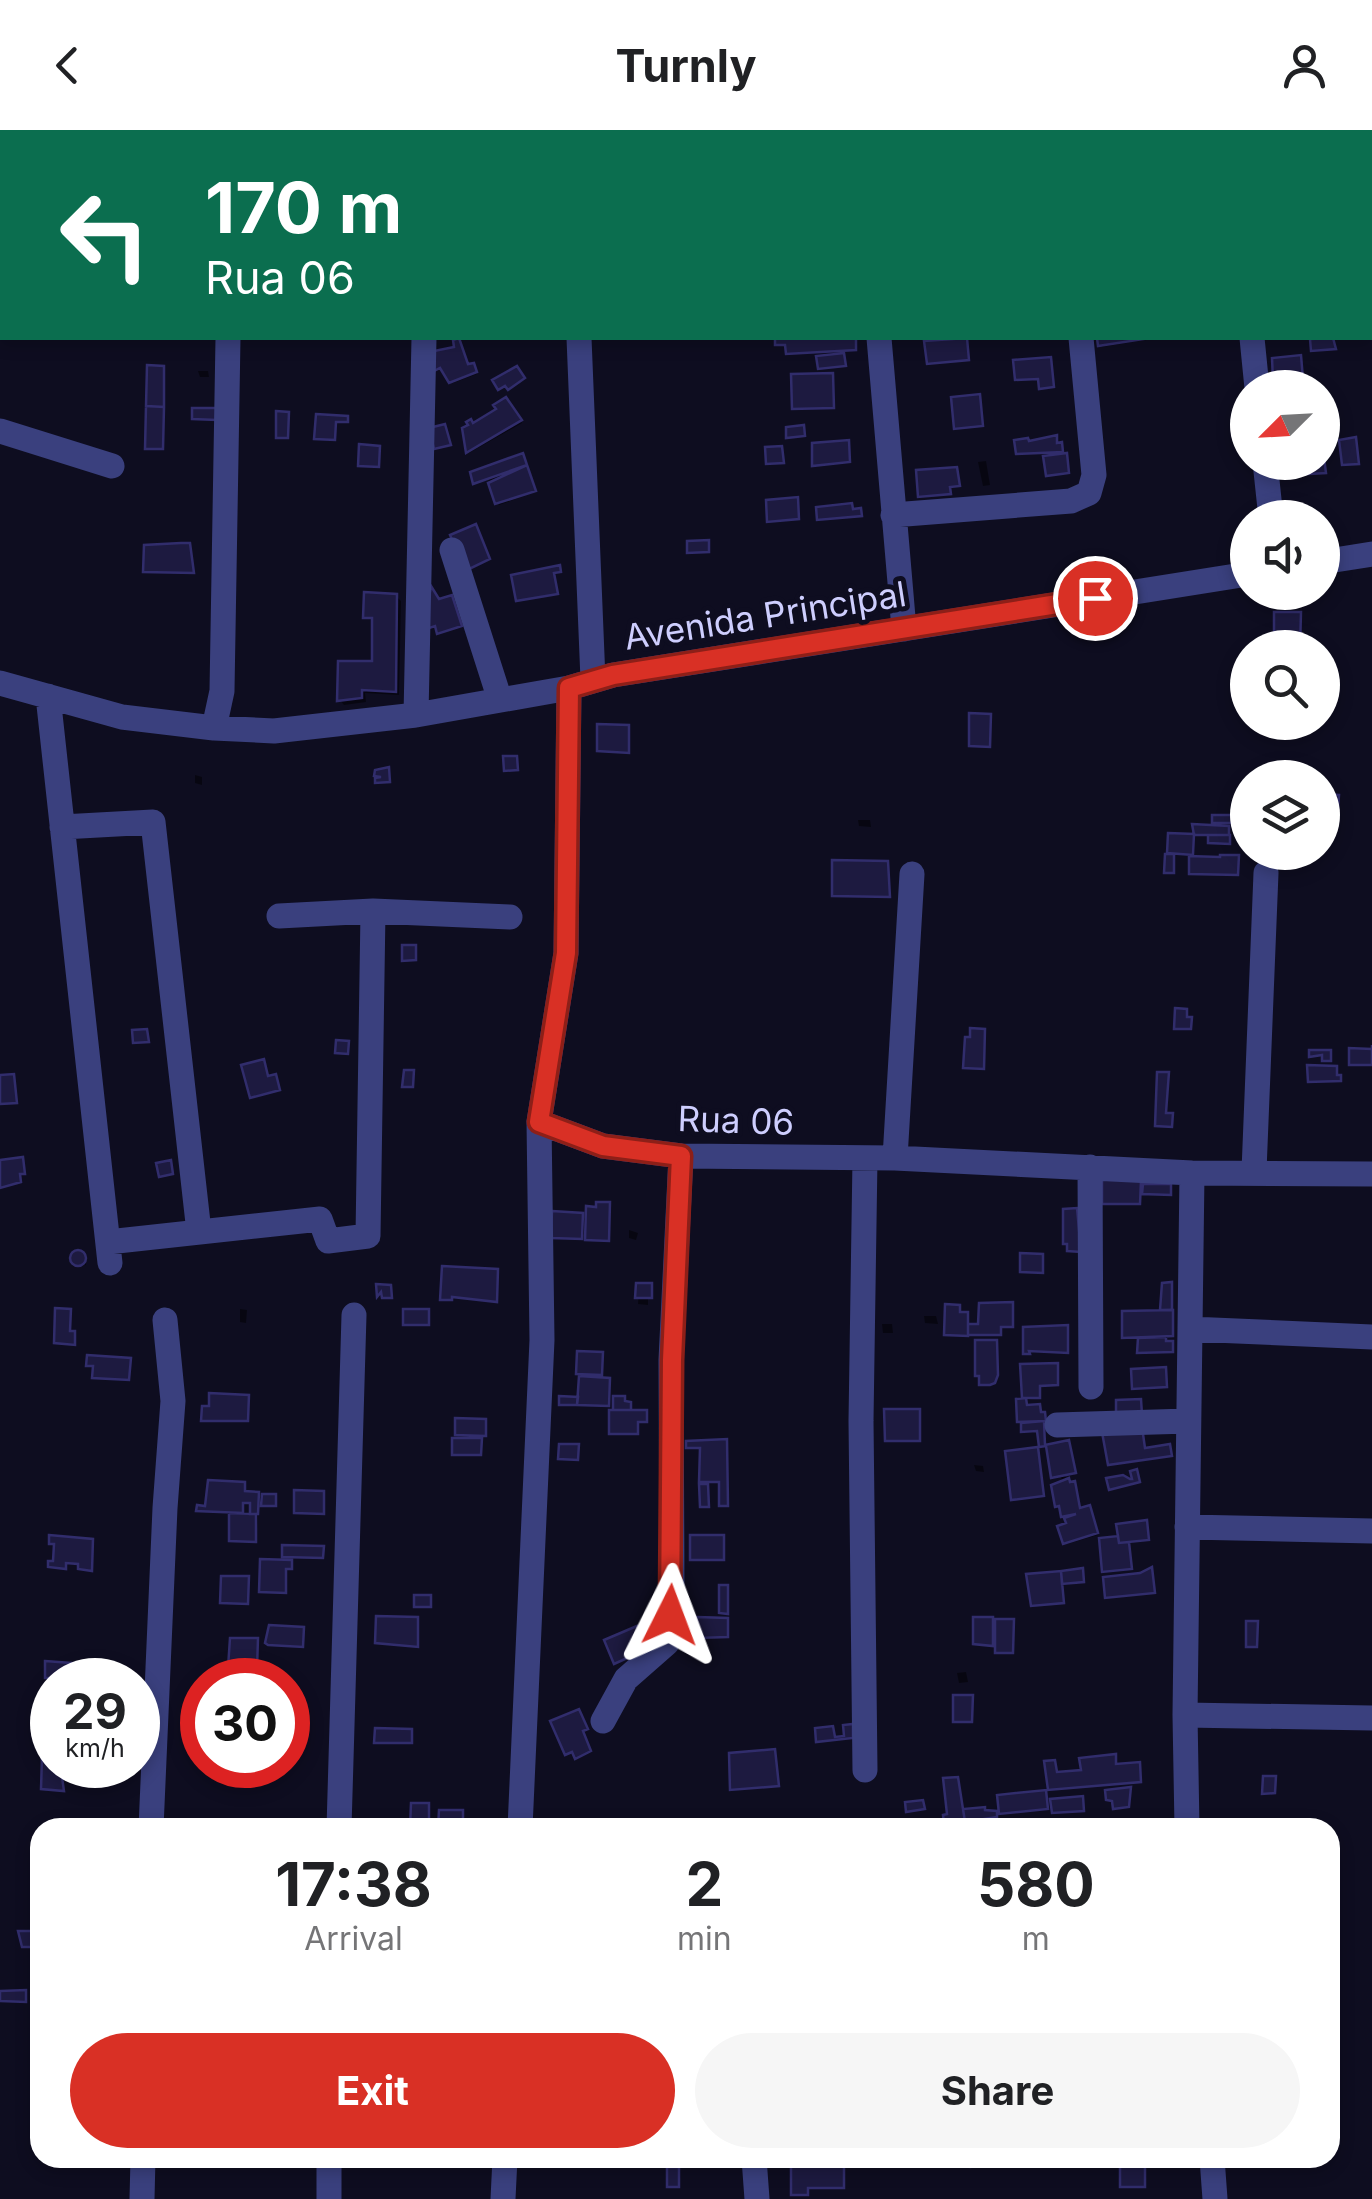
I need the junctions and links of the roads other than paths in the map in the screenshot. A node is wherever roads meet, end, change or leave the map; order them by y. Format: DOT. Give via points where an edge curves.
graph roads {
  1 [pos="228,340"];
  2 [pos="424,340"];
  3 [pos="579,340"];
  4 [pos="879,340"];
  5 [pos="1081,340"];
  6 [pos="1252,340"];
  7 [pos="1255,370"];
  8 [pos="0,431"];
  9 [pos="112,466"];
  10 [pos="893,514"];
  11 [pos="452,550"];
  12 [pos="1372,554"];
  13 [pos="1340,559"];
  14 [pos="1230,577"];
  15 [pos="904,629"];
  16 [pos="0,682"];
  17 [pos="581,684"];
  18 [pos="48,696"];
  19 [pos="500,700"];
  20 [pos="416,715"];
  21 [pos="214,728"];
  22 [pos="62,827"];
  23 [pos="1266,873"];
  24 [pos="912,874"];
  25 [pos="374,911"];
  26 [pos="278,916"];
  27 [pos="510,917"];
  28 [pos="539,1122"];
  29 [pos="681,1156"];
  30 [pos="865,1158"];
  31 [pos="896,1158"];
  32 [pos="1090,1167"];
  33 [pos="1254,1172"];
  34 [pos="1192,1173"];
  35 [pos="1372,1174"];
  36 [pos="200,1232"];
  37 [pos="354,1315"];
  38 [pos="165,1320"];
  39 [pos="1190,1329"];
  40 [pos="1372,1336"];
  41 [pos="1091,1386"];
  42 [pos="1188,1420"];
  43 [pos="1057,1425"];
  44 [pos="1187,1527"];
  45 [pos="1372,1530"];
  46 [pos="1185,1716"];
  47 [pos="1372,1718"];
  48 [pos="603,1721"];
  49 [pos="865,1770"];
  50 [pos="151,1818"];
  51 [pos="339,1818"];
  52 [pos="520,1818"];
  53 [pos="1188,1818"];
  54 [pos="143,2168"];
  55 [pos="328,2168"];
  56 [pos="505,2168"];
  57 [pos="755,2168"];
  58 [pos="1213,2168"];
  59 [pos="142,2199"];
  60 [pos="328,2199"];
  61 [pos="503,2199"];
  62 [pos="757,2199"];
  63 [pos="1216,2199"];
  1 -- 21 [label="street" via="222,691"];
  2 -- 20 [label="street"];
  3 -- 17 [label="street"];
  4 -- 10 [label="street"];
  5 -- 10 [label="street" via="1094,474 1089,493 1071,501"];
  6 -- 7 [label="street"];
  8 -- 9 [label="street"];
  10 -- 15 [label="street"];
  11 -- 19 [label="street"];
  12 -- 13 [label="street"];
  14 -- 15 [label="street, Avenida Principal"];
  15 -- 17 [label="street, Avenida Principal"];
  16 -- 18 [label="street, Avenida Principal"];
  17 -- 19 [label="street, Avenida Principal"];
  17 -- 28 [label="street" via="566,953"];
  18 -- 21 [label="street, Avenida Principal" via="122,717"];
  18 -- 22 [label="street"];
  19 -- 20 [label="street, Avenida Principal"];
  20 -- 21 [label="street, Avenida Principal" via="274,730"];
  22 -- 36 [label="street" via="153,822"];
  22 -- 36 [label="street" via="109,1253"];
  23 -- 33 [label="street"];
  24 -- 31 [label="street"];
  25 -- 26 [label="street"];
  25 -- 27 [label="street"];
  25 -- 36 [label="street" via="368,1236 328,1241 320,1219"];
  28 -- 29 [label="street, Rua 06" via="603,1146"];
  28 -- 52 [label="street" via="542,1340"];
  29 -- 30 [label="street, Rua 06"];
  29 -- 48 [label="street" via="667,1643 626,1679"];
  30 -- 31 [label="street, Rua 06"];
  30 -- 49 [label="street"];
  31 -- 32 [label="street, Rua 06"];
  32 -- 34 [label="street, Rua 06"];
  32 -- 41 [label="street"];
  33 -- 34 [label="street, Rua 06"];
  33 -- 35 [label="street, Rua 06"];
  34 -- 39 [label="street"];
  37 -- 51 [label="street"];
  38 -- 50 [label="street" via="174,1402"];
  39 -- 40 [label="street"];
  39 -- 42 [label="street"];
  42 -- 43 [label="street"];
  42 -- 44 [label="street"];
  44 -- 45 [label="street"];
  44 -- 46 [label="street"];
  46 -- 47 [label="street"];
  46 -- 53 [label="street"];
  54 -- 59 [label="street"];
  55 -- 60 [label="street"];
  56 -- 61 [label="street"];
  57 -- 62 [label="street"];
  58 -- 63 [label="street"];
}
